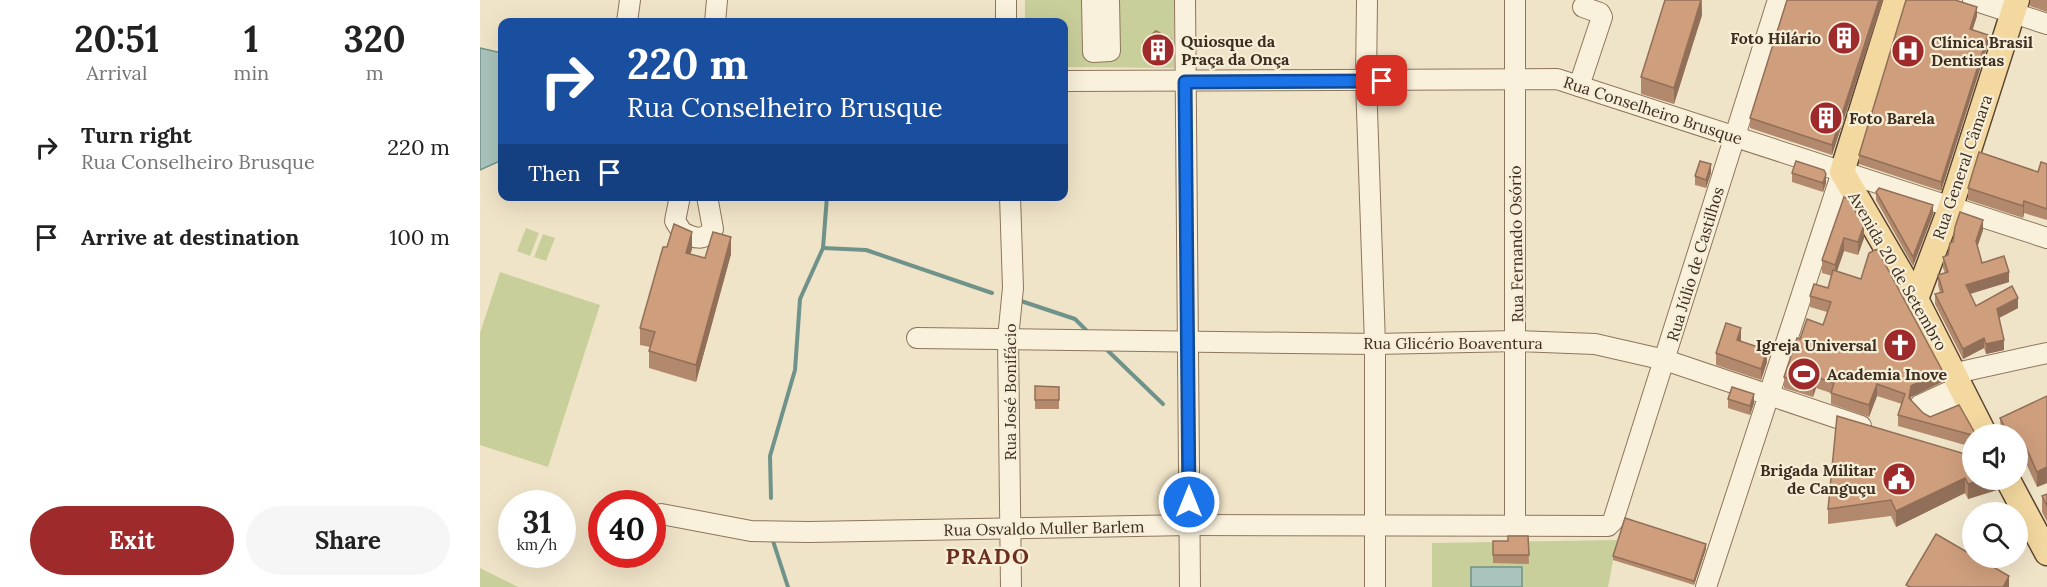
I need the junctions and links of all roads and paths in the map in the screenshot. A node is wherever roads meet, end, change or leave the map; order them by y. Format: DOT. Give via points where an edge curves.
graph roads {
  1 [pos="630,0"];
  2 [pos="717,0"];
  3 [pos="1006,0"];
  4 [pos="1185,0"];
  5 [pos="1367,0"];
  6 [pos="1515,0"];
  7 [pos="1778,0"];
  8 [pos="1896,0"];
  9 [pos="1973,0"];
  10 [pos="2015,6"];
  11 [pos="1583,7"];
  12 [pos="628,18"];
  13 [pos="715,18"];
  14 [pos="1006,18"];
  15 [pos="2047,24"];
  16 [pos="1514,78"];
  17 [pos="1068,81"];
  18 [pos="1366,81"];
  19 [pos="1185,82"];
  20 [pos="1579,86"];
  21 [pos="1735,137"];
  22 [pos="1842,172"];
  23 [pos="679,201"];
  24 [pos="708,201"];
  25 [pos="1010,201"];
  26 [pos="1951,206"];
  27 [pos="2047,238"];
  28 [pos="1917,299"];
  29 [pos="916,338"];
  30 [pos="1008,338"];
  31 [pos="1517,341"];
  32 [pos="1188,342"];
  33 [pos="1375,344"];
  34 [pos="2047,353"];
  35 [pos="1665,360"];
  36 [pos="1956,374"];
  37 [pos="1768,394"];
  38 [pos="1980,424"];
  39 [pos="1883,434"];
  40 [pos="2013,490"];
  41 [pos="666,514"];
  42 [pos="1190,525"];
  43 [pos="1515,525"];
  44 [pos="1376,526"];
  45 [pos="1608,526"];
  46 [pos="1010,529"];
  47 [pos="2047,553"];
  48 [pos="1011,587"];
  49 [pos="1190,587"];
  50 [pos="1375,587"];
  51 [pos="1706,587"];
  1 -- 12 [label="street"];
  2 -- 13 [label="street"];
  3 -- 14 [label="street"];
  4 -- 19 [label="street"];
  5 -- 18 [label="street"];
  6 -- 16 [label="street, Rua Fernando Osório"];
  7 -- 21 [label="street, Rua Júlio de Castilhos"];
  8 -- 22 [label="main road"];
  9 -- 10 [label="street"];
  10 -- 15 [label="street"];
  10 -- 26 [label="main road, Rua General Câmara"];
  11 -- 20 [label="street" via="1602,17"];
  16 -- 18 [label="street, Rua Conselheiro Brusque"];
  16 -- 20 [label="street, Rua Conselheiro Brusque" via="1557,79"];
  16 -- 31 [label="street, Rua Fernando Osório"];
  17 -- 19 [label="street, Rua Conselheiro Brusque"];
  18 -- 19 [label="street, Rua Conselheiro Brusque"];
  18 -- 33 [label="street"];
  19 -- 32 [label="street"];
  20 -- 21 [label="street, Rua Conselheiro Brusque"];
  21 -- 22 [label="street, Rua Conselheiro Brusque"];
  21 -- 35 [label="street, Rua Júlio de Castilhos"];
  22 -- 26 [label="street, Rua Conselheiro Brusque"];
  22 -- 28 [label="main road, Avenida 20 de Setembro"];
  22 -- 37 [label="street"];
  23 -- 24 [label="street" via="675,220 682,232 700,238 713,229"];
  25 -- 30 [label="street, Rua José Bonifácio" via="1013,288"];
  26 -- 27 [label="street"];
  26 -- 28 [label="main road, Rua General Câmara"];
  28 -- 36 [label="main road, Avenida 20 de Setembro"];
  29 -- 30 [label="street, Rua Glicério Boaventura"];
  30 -- 32 [label="street, Rua Glicério Boaventura"];
  30 -- 46 [label="street, Rua José Bonifácio"];
  31 -- 33 [label="street, Rua Glicério Boaventura"];
  31 -- 35 [label="street, Rua Glicério Boaventura" via="1595,344"];
  31 -- 43 [label="street, Rua Fernando Osório"];
  32 -- 33 [label="street, Rua Glicério Boaventura"];
  32 -- 42 [label="street"];
  33 -- 44 [label="street"];
  34 -- 36 [label="street"];
  35 -- 37 [label="street, Rua Glicério Boaventura"];
  35 -- 45 [label="street, Rua Júlio de Castilhos" via="1613,521"];
  36 -- 38 [label="main road, Avenida 20 de Setembro"];
  37 -- 39 [label="street, Rua Glicério Boaventura"];
  37 -- 51 [label="street"];
  40 -- 47 [label="main road"];
  41 -- 46 [label="street, Rua Osvaldo Muller Barlem" via="751,531"];
  42 -- 44 [label="street, Rua Osvaldo Muller Barlem"];
  42 -- 46 [label="street, Rua Osvaldo Muller Barlem"];
  42 -- 49 [label="street"];
  43 -- 44 [label="street, Rua Osvaldo Muller Barlem"];
  43 -- 45 [label="street, Rua Osvaldo Muller Barlem"];
  44 -- 50 [label="street"];
  46 -- 48 [label="street, Rua José Bonifácio"];
}
